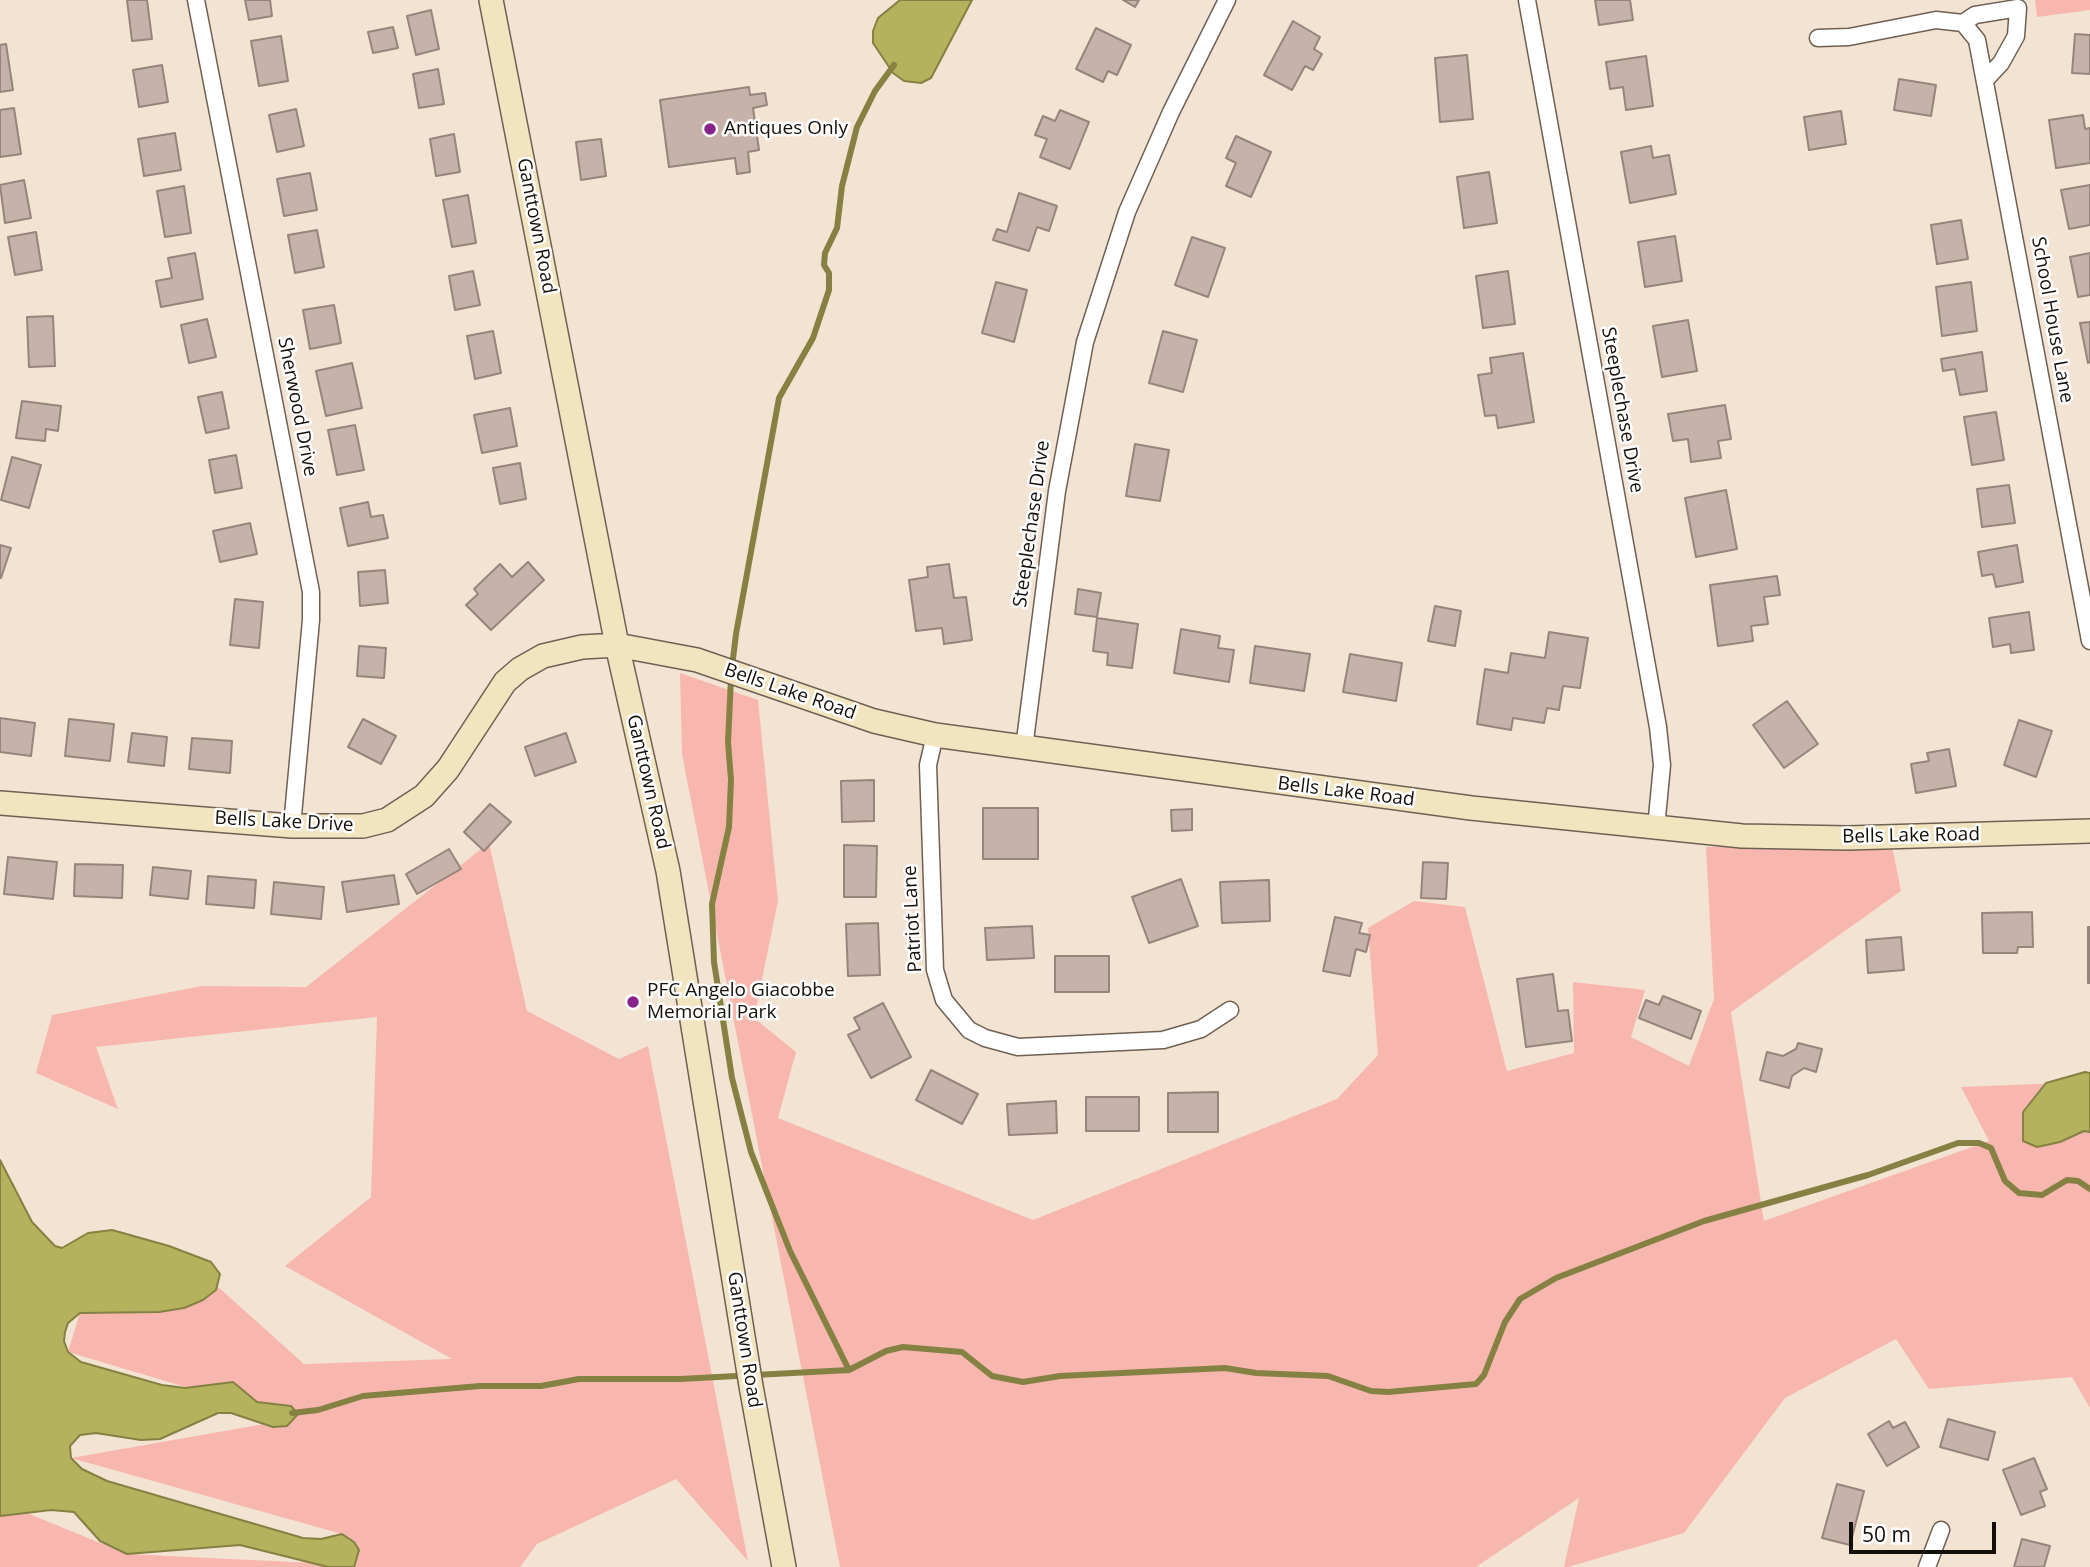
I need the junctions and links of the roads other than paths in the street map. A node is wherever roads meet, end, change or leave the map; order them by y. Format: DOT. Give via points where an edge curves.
graph roads {
  1 [pos="196,0"];
  2 [pos="491,0"];
  3 [pos="1227,0"];
  4 [pos="1527,0"];
  5 [pos="1958,22"];
  6 [pos="1818,38"];
  7 [pos="1987,78"];
  8 [pos="2090,641"];
  9 [pos="618,645"];
  10 [pos="935,735"];
  11 [pos="1024,748"];
  12 [pos="0,803"];
  13 [pos="292,825"];
  14 [pos="1656,828"];
  15 [pos="2090,831"];
  16 [pos="1230,1010"];
  17 [pos="1941,1530"];
  18 [pos="784,1567"];
  19 [pos="1927,1567"];
  1 -- 13 [label="street, Sherwood Drive" via="311,592"];
  2 -- 9 [label="street, Ganttown Road"];
  3 -- 11 [label="street, Steeplechase Drive" via="1131,202 1085,342 1057,491"];
  4 -- 14 [label="street, Steeplechase Drive" via="1658,727 1661,765"];
  5 -- 6 [label="street" via="1936,20 1849,37"];
  5 -- 7 [label="street, School House Lane" via="1977,40"];
  5 -- 7 [label="street" via="2018,8 2016,36"];
  7 -- 8 [label="street, School House Lane"];
  9 -- 10 [label="street, Bells Lake Road" via="716,666 874,721"];
  9 -- 13 [label="street, Bells Lake Drive" via="543,656 520,669 491,702 448,769 407,810 363,826"];
  9 -- 18 [label="street, Ganttown Road" via="668,871"];
  10 -- 11 [label="street, Bells Lake Road"];
  10 -- 16 [label="street, Patriot Lane" via="928,765 935,970 944,1000 969,1030 1027,1047 1163,1040 1201,1029"];
  11 -- 14 [label="street, Bells Lake Road"];
  12 -- 13 [label="street, Bells Lake Drive"];
  14 -- 15 [label="street, Bells Lake Road" via="1788,838"];
  17 -- 19 [label="street"];
}
